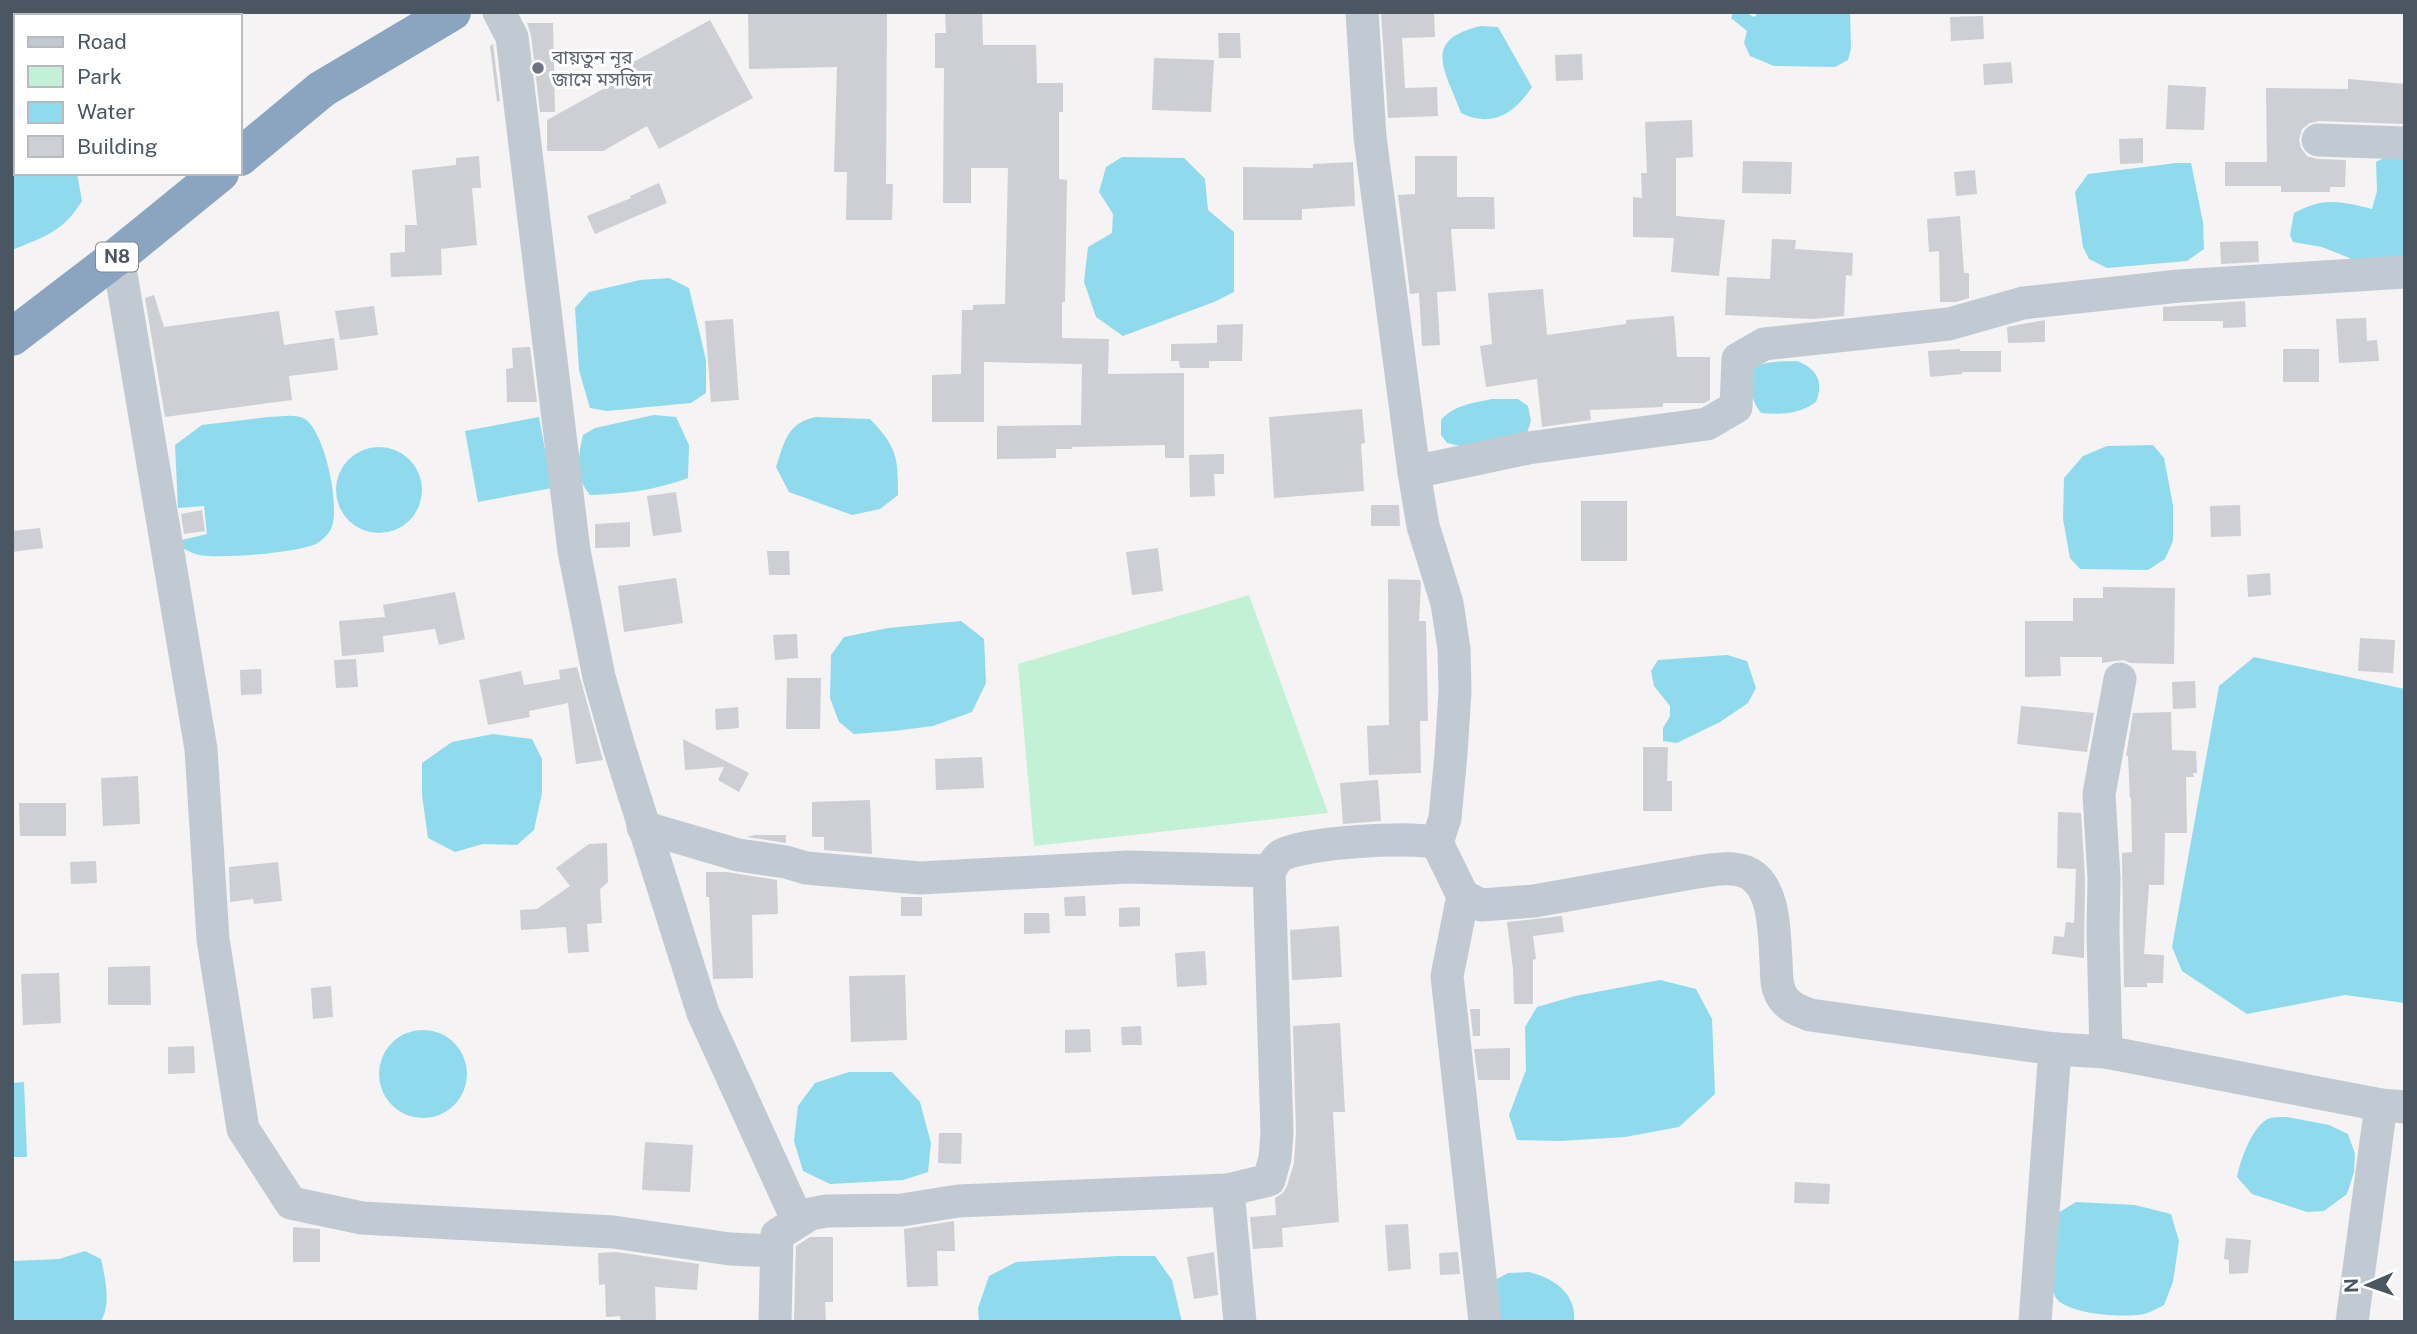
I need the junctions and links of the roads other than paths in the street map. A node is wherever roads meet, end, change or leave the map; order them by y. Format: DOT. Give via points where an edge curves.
graph roads {
  1 [pos="452,12"];
  2 [pos="499,12"];
  3 [pos="1362,12"];
  4 [pos="2318,140"];
  5 [pos="2405,143"];
  6 [pos="242,155"];
  7 [pos="218,175"];
  8 [pos="118,256"];
  9 [pos="2405,272"];
  10 [pos="12,337"];
  11 [pos="1415,472"];
  12 [pos="2120,679"];
  13 [pos="643,827"];
  14 [pos="1437,844"];
  15 [pos="1269,872"];
  16 [pos="1463,896"];
  17 [pos="2055,1049"];
  18 [pos="2106,1052"];
  19 [pos="2393,1106"];
  20 [pos="1228,1190"];
  21 [pos="798,1221"];
  22 [pos="775,1251"];
  23 [pos="775,1322"];
  24 [pos="1240,1322"];
  25 [pos="1485,1322"];
  26 [pos="2035,1322"];
  27 [pos="2352,1322"];
  1 -- 6 [label="highway" via="322,89"];
  2 -- 13 [label="street" via="512,37 574,551 599,677"];
  3 -- 11 [label="street" via="1370,137"];
  4 -- 5 [label="street"];
  7 -- 8 [label="highway, N8"];
  8 -- 10 [label="highway, N8"];
  8 -- 22 [label="street" via="201,749 213,939 243,1129 291,1203 362,1218 613,1232 730,1250"];
  9 -- 11 [label="street" via="2179,286 2023,303 1949,324 1764,345 1738,359 1735,407 1707,424 1528,448"];
  11 -- 14 [label="street" via="1423,526 1447,603 1454,649 1451,754 1445,818"];
  12 -- 18 [label="street" via="2099,794"];
  13 -- 15 [label="street" via="738,855 806,868 920,878 1128,867"];
  13 -- 21 [label="street" via="703,1013"];
  14 -- 15 [label="street" via="1304,847 1280,856"];
  14 -- 16 [label="street"];
  15 -- 20 [label="street" via="1275,1157 1269,1180"];
  16 -- 17 [label="street" via="1481,905 1534,901 1697,872 1746,872 1760,883 1770,906 1776,980 1782,997 1796,1010"];
  16 -- 25 [label="street" via="1447,976"];
  17 -- 18 [label="street"];
  17 -- 26 [label="street"];
  18 -- 19 [label="street"];
  19 -- 27 [label="street"];
  20 -- 21 [label="street" via="958,1201 902,1210 826,1212"];
  20 -- 24 [label="street"];
  21 -- 22 [label="street" via="777,1235"];
  22 -- 23 [label="street"];
}
